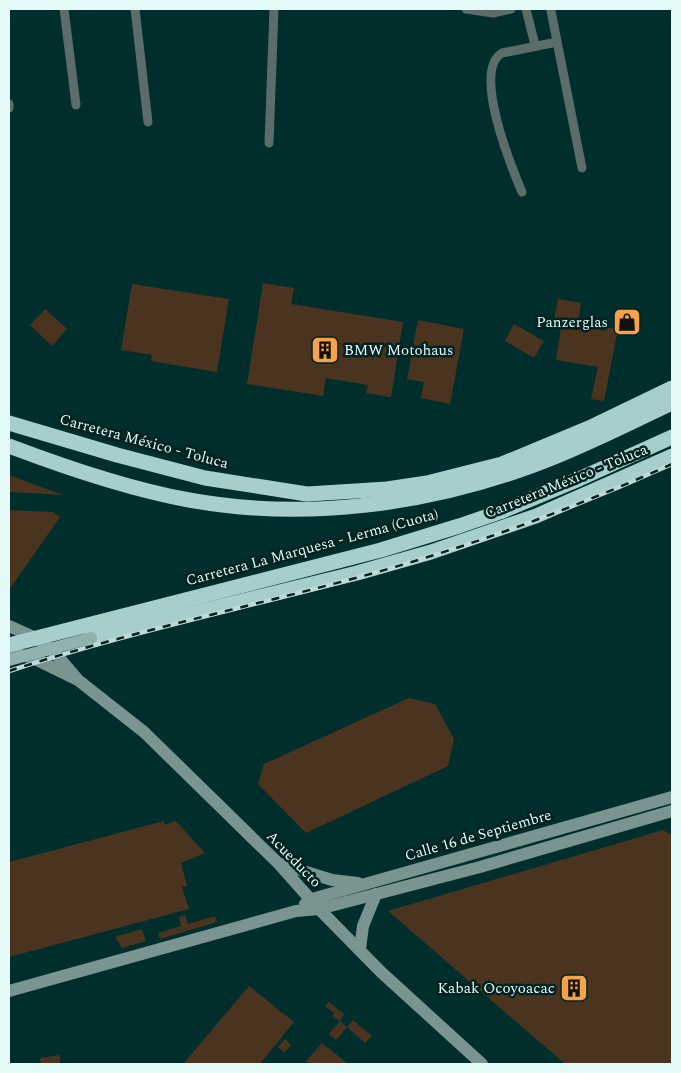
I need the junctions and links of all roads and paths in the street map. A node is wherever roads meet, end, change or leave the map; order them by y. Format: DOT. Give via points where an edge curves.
graph roads {
  1 [pos="64,9"];
  2 [pos="135,9"];
  3 [pos="274,9"];
  4 [pos="466,9"];
  5 [pos="511,9"];
  6 [pos="526,9"];
  7 [pos="551,11"];
  8 [pos="557,42"];
  9 [pos="535,45"];
  10 [pos="9,104"];
  11 [pos="76,106"];
  12 [pos="9,108"];
  13 [pos="148,122"];
  14 [pos="269,143"];
  15 [pos="582,168"];
  16 [pos="522,192"];
  17 [pos="672,388"];
  18 [pos="672,403"];
  19 [pos="9,422"];
  20 [pos="672,437"];
  21 [pos="9,446"];
  22 [pos="672,456"];
  23 [pos="9,626"];
  24 [pos="91,638"];
  25 [pos="9,645"];
  26 [pos="9,652"];
  27 [pos="9,660"];
  28 [pos="78,680"];
  29 [pos="672,797"];
  30 [pos="672,812"];
  31 [pos="279,864"];
  32 [pos="363,884"];
  33 [pos="376,894"];
  34 [pos="315,904"];
  35 [pos="360,950"];
  36 [pos="9,991"];
  37 [pos="482,1064"];
  1 -- 11 [label="street"];
  2 -- 13 [label="street"];
  3 -- 14 [label="street"];
  4 -- 5 [label="street" via="493,13"];
  6 -- 9 [label="street"];
  7 -- 8 [label="street"];
  8 -- 9 [label="street"];
  8 -- 15 [label="street"];
  9 -- 16 [label="street" via="496,56 490,70 501,137"];
  10 -- 12 [label="street"];
  17 -- 19 [label="highway, Carretera México - Toluca" via="598,424 502,464 427,483 307,494 206,478"];
  18 -- 21 [label="highway, Carretera La Marquesa - Lerma (Cuota)" via="535,465 489,480 362,506 248,507 188,500 122,484"];
  20 -- 25 [label="highway, Carretera La Marquesa - Lerma (Cuota), bridge" via="500,512 433,534"];
  22 -- 24 [label="highway, Carretera México - Toluca" via="536,516 431,552"];
  23 -- 28 [label="main road" via="38,639 56,653"];
  24 -- 27 [label="main road, Carretera México - Toluca, bridge"];
  26 -- 28 [label="main road" via="32,658"];
  28 -- 31 [label="main road, Acueducto" via="144,732"];
  29 -- 32 [label="main road, Calle 16 de Septiembre"];
  30 -- 33 [label="main road, Calle 16 de Septiembre"];
  31 -- 32 [label="main road" via="332,880"];
  31 -- 34 [label="main road, Acueducto"];
  32 -- 34 [label="main road, Calle 16 de Septiembre"];
  33 -- 34 [label="main road, Calle 16 de Septiembre"];
  33 -- 35 [label="main road" via="363,926"];
  34 -- 35 [label="main road, Acueducto"];
  34 -- 36 [label="main road, Calle 16 de Septiembre"];
  35 -- 37 [label="main road, Acueducto" via="406,997"];
}
